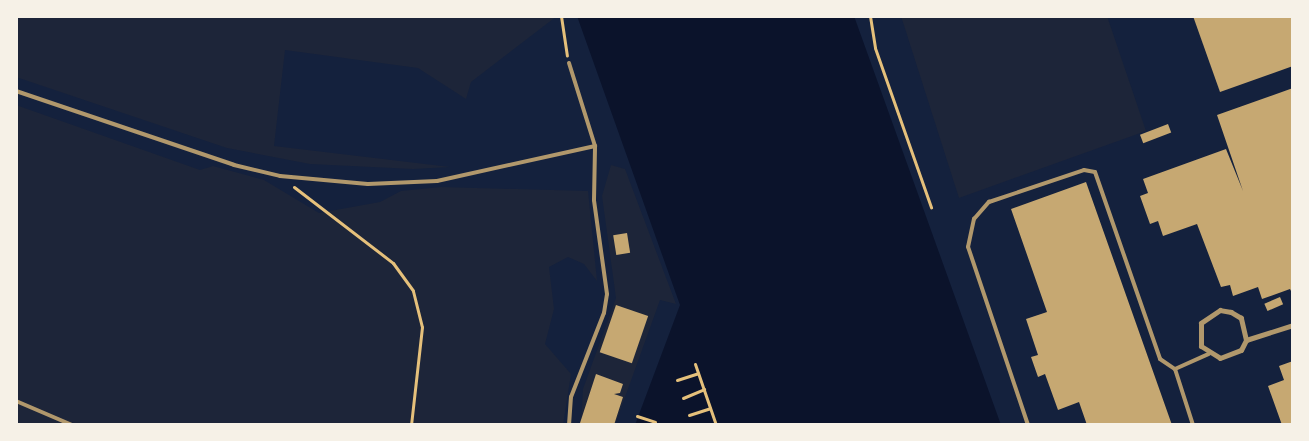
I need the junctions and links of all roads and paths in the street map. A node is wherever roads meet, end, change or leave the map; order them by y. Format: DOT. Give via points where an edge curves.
graph roads {
  1 [pos="561,16"];
  2 [pos="870,16"];
  3 [pos="569,63"];
  4 [pos="16,91"];
  5 [pos="594,146"];
  6 [pos="280,176"];
  7 [pos="931,207"];
  8 [pos="1293,325"];
  9 [pos="1246,340"];
  10 [pos="1209,354"];
  11 [pos="695,364"];
  12 [pos="1175,369"];
  13 [pos="698,373"];
  14 [pos="677,380"];
  15 [pos="704,389"];
  16 [pos="682,398"];
  17 [pos="16,401"];
  18 [pos="710,408"];
  19 [pos="689,415"];
  20 [pos="637,416"];
  21 [pos="655,422"];
  22 [pos="72,425"];
  23 [pos="411,425"];
  24 [pos="569,425"];
  25 [pos="716,425"];
  26 [pos="1028,425"];
  27 [pos="1193,425"];
  1 -- 3 [label="path"];
  2 -- 7 [label="path" via="875,48"];
  3 -- 5 [label="lane"];
  4 -- 6 [label="lane" via="234,165"];
  5 -- 6 [label="lane" via="437,182 368,184"];
  5 -- 24 [label="lane" via="594,200 607,294 604,313 571,397"];
  6 -- 23 [label="path" via="393,263 413,291 422,327"];
  8 -- 9 [label="street"];
  9 -- 10 [label="street" via="1231,357"];
  9 -- 10 [label="street" via="1241,318 1220,310 1201,323 1201,346"];
  10 -- 12 [label="lane"];
  11 -- 13 [label="path"];
  12 -- 26 [label="lane" via="1160,359 1095,172 1084,170 989,202 974,219 968,247"];
  12 -- 27 [label="lane"];
  13 -- 14 [label="path"];
  13 -- 15 [label="path"];
  15 -- 16 [label="path"];
  15 -- 18 [label="path"];
  17 -- 22 [label="lane"];
  18 -- 19 [label="path"];
  18 -- 25 [label="path"];
  20 -- 21 [label="path"];
}
